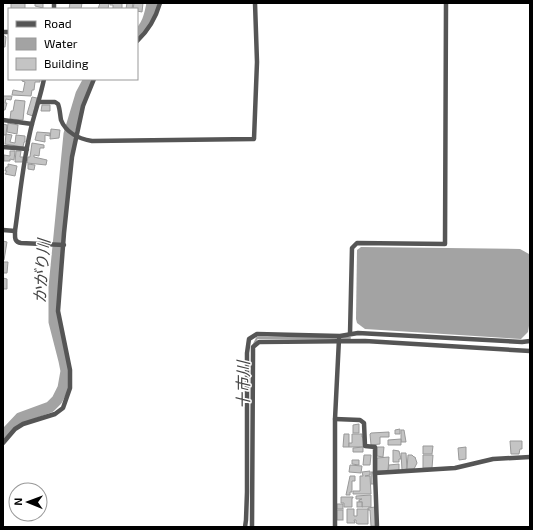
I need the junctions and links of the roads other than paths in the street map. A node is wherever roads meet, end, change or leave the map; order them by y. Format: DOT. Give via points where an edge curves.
graph roads {
  1 [pos="160,3"];
  2 [pos="255,3"];
  3 [pos="446,3"];
  4 [pos="138,39"];
  5 [pos="44,80"];
  6 [pos="94,80"];
  7 [pos="40,102"];
  8 [pos="3,120"];
  9 [pos="32,124"];
  10 [pos="77,137"];
  11 [pos="3,147"];
  12 [pos="27,149"];
  13 [pos="3,230"];
  14 [pos="14,231"];
  15 [pos="64,245"];
  16 [pos="350,334"];
  17 [pos="340,336"];
  18 [pos="530,341"];
  19 [pos="339,342"];
  20 [pos="530,351"];
  21 [pos="334,419"];
  22 [pos="3,443"];
  23 [pos="530,457"];
  24 [pos="375,473"];
  25 [pos="245,527"];
  26 [pos="252,527"];
  27 [pos="335,527"];
  28 [pos="377,527"];
  1 -- 4 [label="street" via="157,14"];
  2 -- 10 [label="street" via="257,62 254,139 92,141"];
  3 -- 16 [label="street" via="445,244 358,243 352,248"];
  5 -- 7 [label="street"];
  6 -- 10 [label="street" via="83,106"];
  7 -- 9 [label="street"];
  7 -- 10 [label="street" via="58,104 65,127"];
  8 -- 9 [label="street"];
  9 -- 12 [label="street"];
  10 -- 15 [label="street" via="72,157"];
  11 -- 12 [label="street"];
  12 -- 14 [label="street"];
  13 -- 14 [label="street"];
  14 -- 15 [label="street" via="17,242"];
  15 -- 22 [label="street" via="58,310 70,370 70,388 63,408 55,414 23,424"];
  16 -- 17 [label="street"];
  16 -- 18 [label="street"];
  17 -- 19 [label="street"];
  17 -- 25 [label="street" via="257,334 249,339"];
  19 -- 20 [label="street" via="365,341"];
  19 -- 21 [label="street"];
  19 -- 26 [label="street" via="259,342 253,347"];
  21 -- 24 [label="street" via="364,422 365,446 376,447"];
  21 -- 27 [label="street"];
  23 -- 24 [label="street" via="493,459 455,468"];
  24 -- 28 [label="street"];
}
